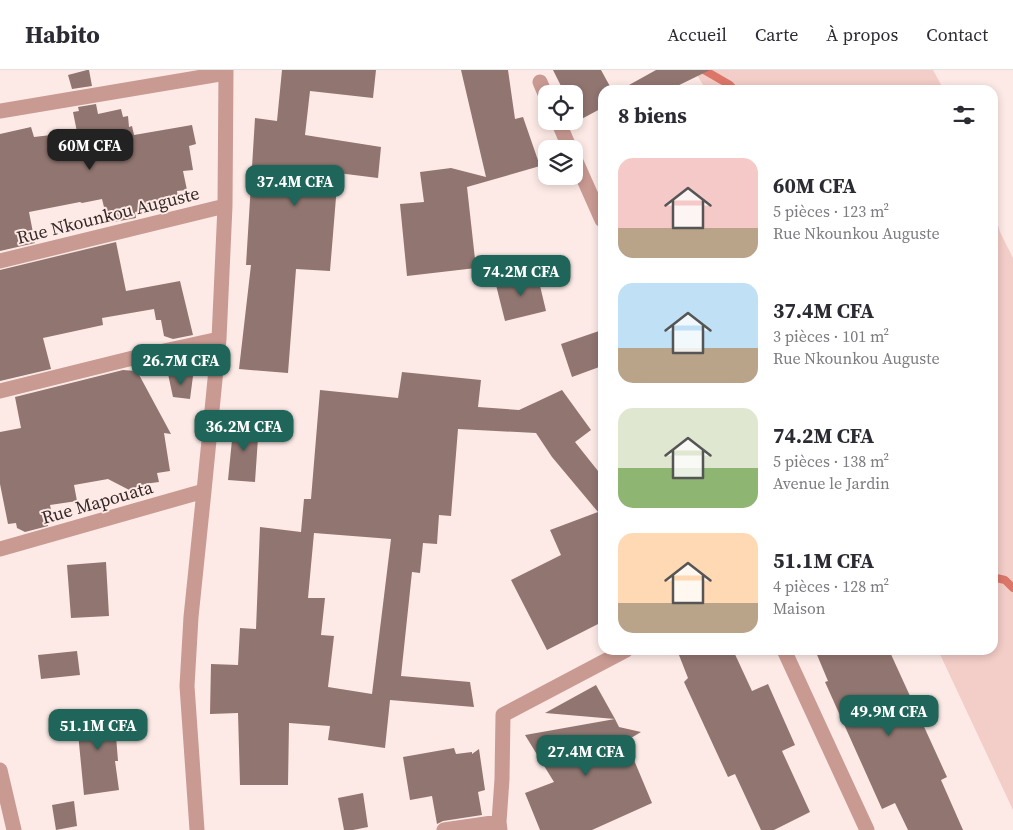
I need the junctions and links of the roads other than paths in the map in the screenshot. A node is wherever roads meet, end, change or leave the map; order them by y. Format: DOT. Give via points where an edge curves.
graph roads {
  1 [pos="226,71"];
  2 [pos="540,82"];
  3 [pos="541,85"];
  4 [pos="0,111"];
  5 [pos="583,177"];
  6 [pos="226,206"];
  7 [pos="598,211"];
  8 [pos="0,261"];
  9 [pos="219,340"];
  10 [pos="0,391"];
  11 [pos="204,490"];
  12 [pos="0,549"];
  13 [pos="617,655"];
  14 [pos="786,655"];
  15 [pos="0,770"];
  16 [pos="500,826"];
  17 [pos="14,830"];
  18 [pos="197,830"];
  19 [pos="444,830"];
  20 [pos="867,830"];
  1 -- 4 [label="street"];
  1 -- 6 [label="street"];
  2 -- 3 [label="street"];
  5 -- 7 [label="street"];
  6 -- 8 [label="street, Rue Nkounkou Auguste"];
  6 -- 9 [label="street"];
  9 -- 10 [label="street"];
  9 -- 11 [label="street"];
  11 -- 12 [label="street, Rue Mapouata"];
  11 -- 18 [label="street" via="187,686"];
  13 -- 16 [label="street" via="503,715"];
  14 -- 20 [label="street"];
  15 -- 17 [label="street"];
  16 -- 19 [label="street"];
}
